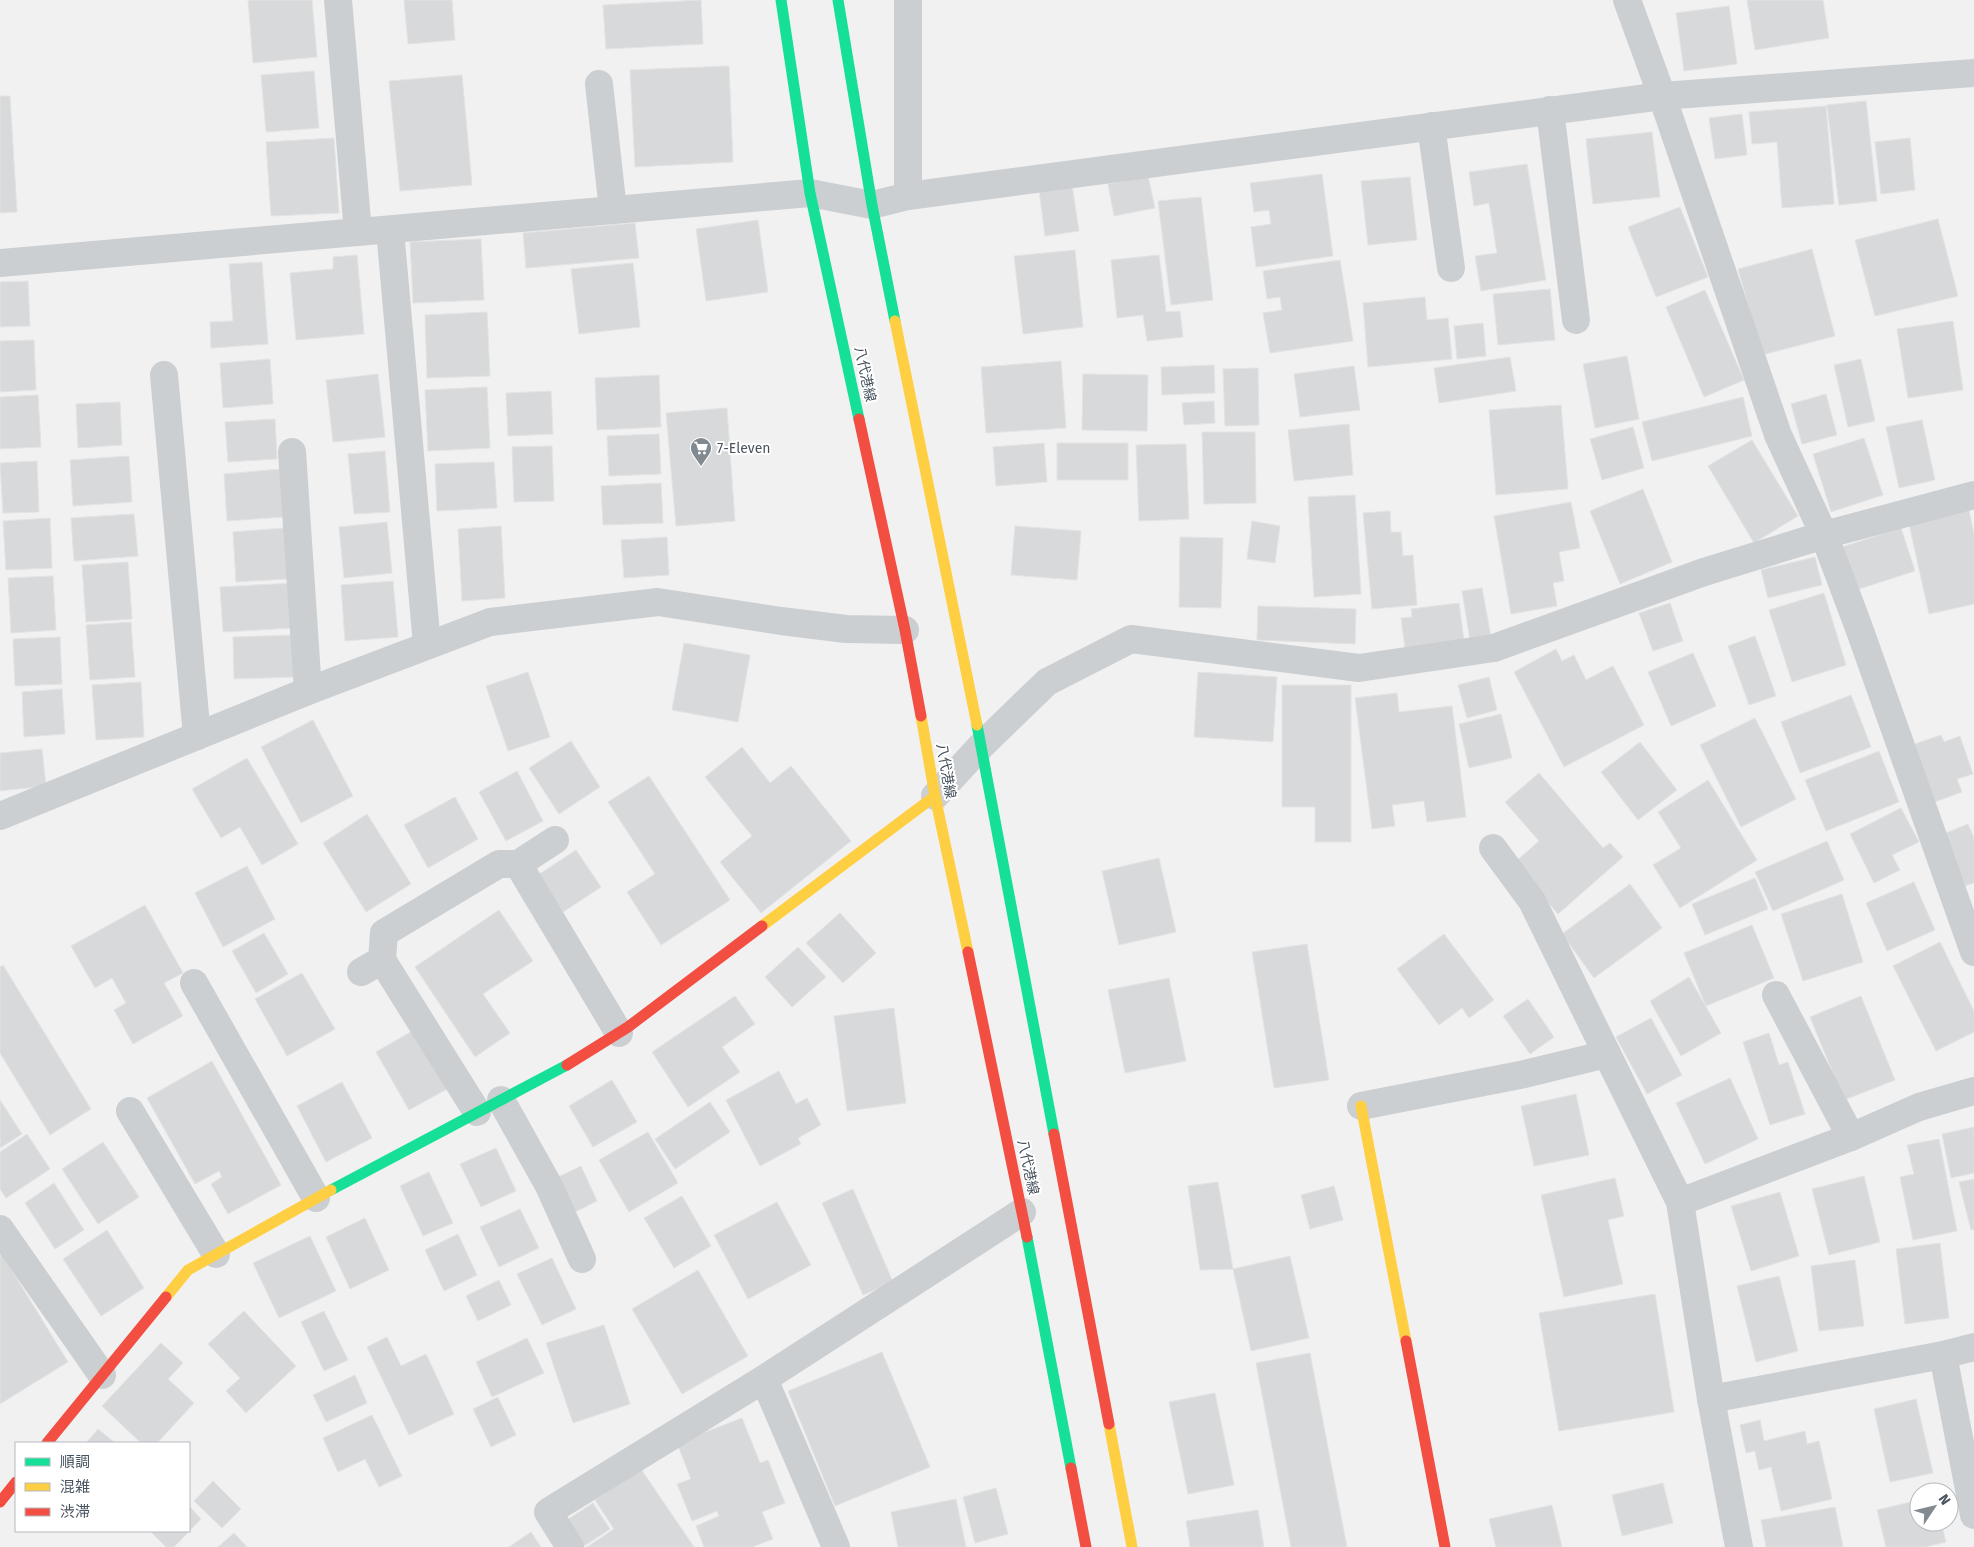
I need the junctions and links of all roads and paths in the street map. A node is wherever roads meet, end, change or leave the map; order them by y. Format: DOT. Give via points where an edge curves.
graph roads {
  1 [pos="338,0"];
  2 [pos="781,0"];
  3 [pos="838,0"];
  4 [pos="908,0"];
  5 [pos="1627,0"];
  6 [pos="1974,73"];
  7 [pos="599,84"];
  8 [pos="1662,96"];
  9 [pos="1550,110"];
  10 [pos="1431,126"];
  11 [pos="810,193"];
  12 [pos="908,196"];
  13 [pos="872,205"];
  14 [pos="613,210"];
  15 [pos="390,230"];
  16 [pos="358,232"];
  17 [pos="0,263"];
  18 [pos="1451,268"];
  19 [pos="1576,320"];
  20 [pos="164,375"];
  21 [pos="292,452"];
  22 [pos="1974,495"];
  23 [pos="1824,535"];
  24 [pos="905,630"];
  25 [pos="427,646"];
  26 [pos="308,691"];
  27 [pos="197,736"];
  28 [pos="981,746"];
  29 [pos="935,796"];
  30 [pos="0,816"];
  31 [pos="555,840"];
  32 [pos="1493,848"];
  33 [pos="518,864"];
  34 [pos="1974,952"];
  35 [pos="194,983"];
  36 [pos="1776,995"];
  37 [pos="619,1033"];
  38 [pos="1607,1054"];
  39 [pos="1974,1091"];
  40 [pos="500,1100"];
  41 [pos="1361,1106"];
  42 [pos="130,1110"];
  43 [pos="477,1112"];
  44 [pos="1851,1137"];
  45 [pos="316,1198"];
  46 [pos="1680,1202"];
  47 [pos="1022,1212"];
  48 [pos="0,1229"];
  49 [pos="216,1254"];
  50 [pos="582,1259"];
  51 [pos="1974,1347"];
  52 [pos="1944,1355"];
  53 [pos="102,1375"];
  54 [pos="764,1378"];
  55 [pos="1711,1399"];
  56 [pos="48,1442"];
  57 [pos="15,1483"];
  58 [pos="0,1502"];
  59 [pos="1974,1515"];
  60 [pos="570,1547"];
  61 [pos="836,1547"];
  62 [pos="1086,1547"];
  63 [pos="1132,1547"];
  64 [pos="1444,1547"];
  65 [pos="1739,1547"];
  1 -- 16 [label="street"];
  2 -- 11 [label="main road, 八代港線"];
  3 -- 13 [label="main road"];
  4 -- 12 [label="street"];
  5 -- 8 [label="street"];
  6 -- 8 [label="street"];
  7 -- 14 [label="street"];
  8 -- 9 [label="street"];
  8 -- 23 [label="street" via="1778,435"];
  9 -- 10 [label="street"];
  9 -- 19 [label="street"];
  10 -- 12 [label="street"];
  10 -- 18 [label="street"];
  11 -- 13 [label="street"];
  11 -- 14 [label="street"];
  11 -- 24 [label="main road, 八代港線"];
  12 -- 13 [label="street"];
  13 -- 28 [label="main road"];
  14 -- 15 [label="street"];
  15 -- 16 [label="street"];
  15 -- 25 [label="street"];
  16 -- 17 [label="street"];
  20 -- 27 [label="street"];
  21 -- 26 [label="street"];
  22 -- 23 [label="street"];
  23 -- 28 [label="street" via="1704,572 1494,648 1359,668 1131,639 1047,682"];
  23 -- 34 [label="street"];
  24 -- 25 [label="street" via="846,629 658,602 490,622"];
  24 -- 29 [label="main road, 八代港線"];
  25 -- 26 [label="street"];
  26 -- 27 [label="street"];
  27 -- 30 [label="street"];
  28 -- 29 [label="street"];
  28 -- 63 [label="main road"];
  29 -- 37 [label="main road"];
  29 -- 47 [label="main road, 八代港線"];
  31 -- 33 [label="street"];
  32 -- 38 [label="street" via="1532,901"];
  33 -- 37 [label="street"];
  33 -- 43 [label="street" via="500,864 384,933 372,966"];
  35 -- 45 [label="street"];
  36 -- 44 [label="street"];
  37 -- 40 [label="main road" via="573,1062"];
  38 -- 41 [label="street" via="1520,1075"];
  38 -- 46 [label="street"];
  39 -- 44 [label="street" via="1919,1107"];
  40 -- 43 [label="main road"];
  40 -- 50 [label="street" via="549,1186"];
  41 -- 64 [label="main road"];
  42 -- 49 [label="street"];
  43 -- 45 [label="main road"];
  44 -- 46 [label="street"];
  45 -- 49 [label="main road"];
  46 -- 55 [label="street"];
  47 -- 54 [label="street"];
  47 -- 62 [label="main road, 八代港線"];
  48 -- 53 [label="street"];
  49 -- 53 [label="main road" via="188,1270"];
  51 -- 52 [label="street"];
  52 -- 55 [label="street"];
  52 -- 59 [label="street"];
  53 -- 56 [label="main road"];
  54 -- 60 [label="street" via="548,1512"];
  54 -- 61 [label="street"];
  55 -- 65 [label="street"];
  57 -- 58 [label="main road"];
}
